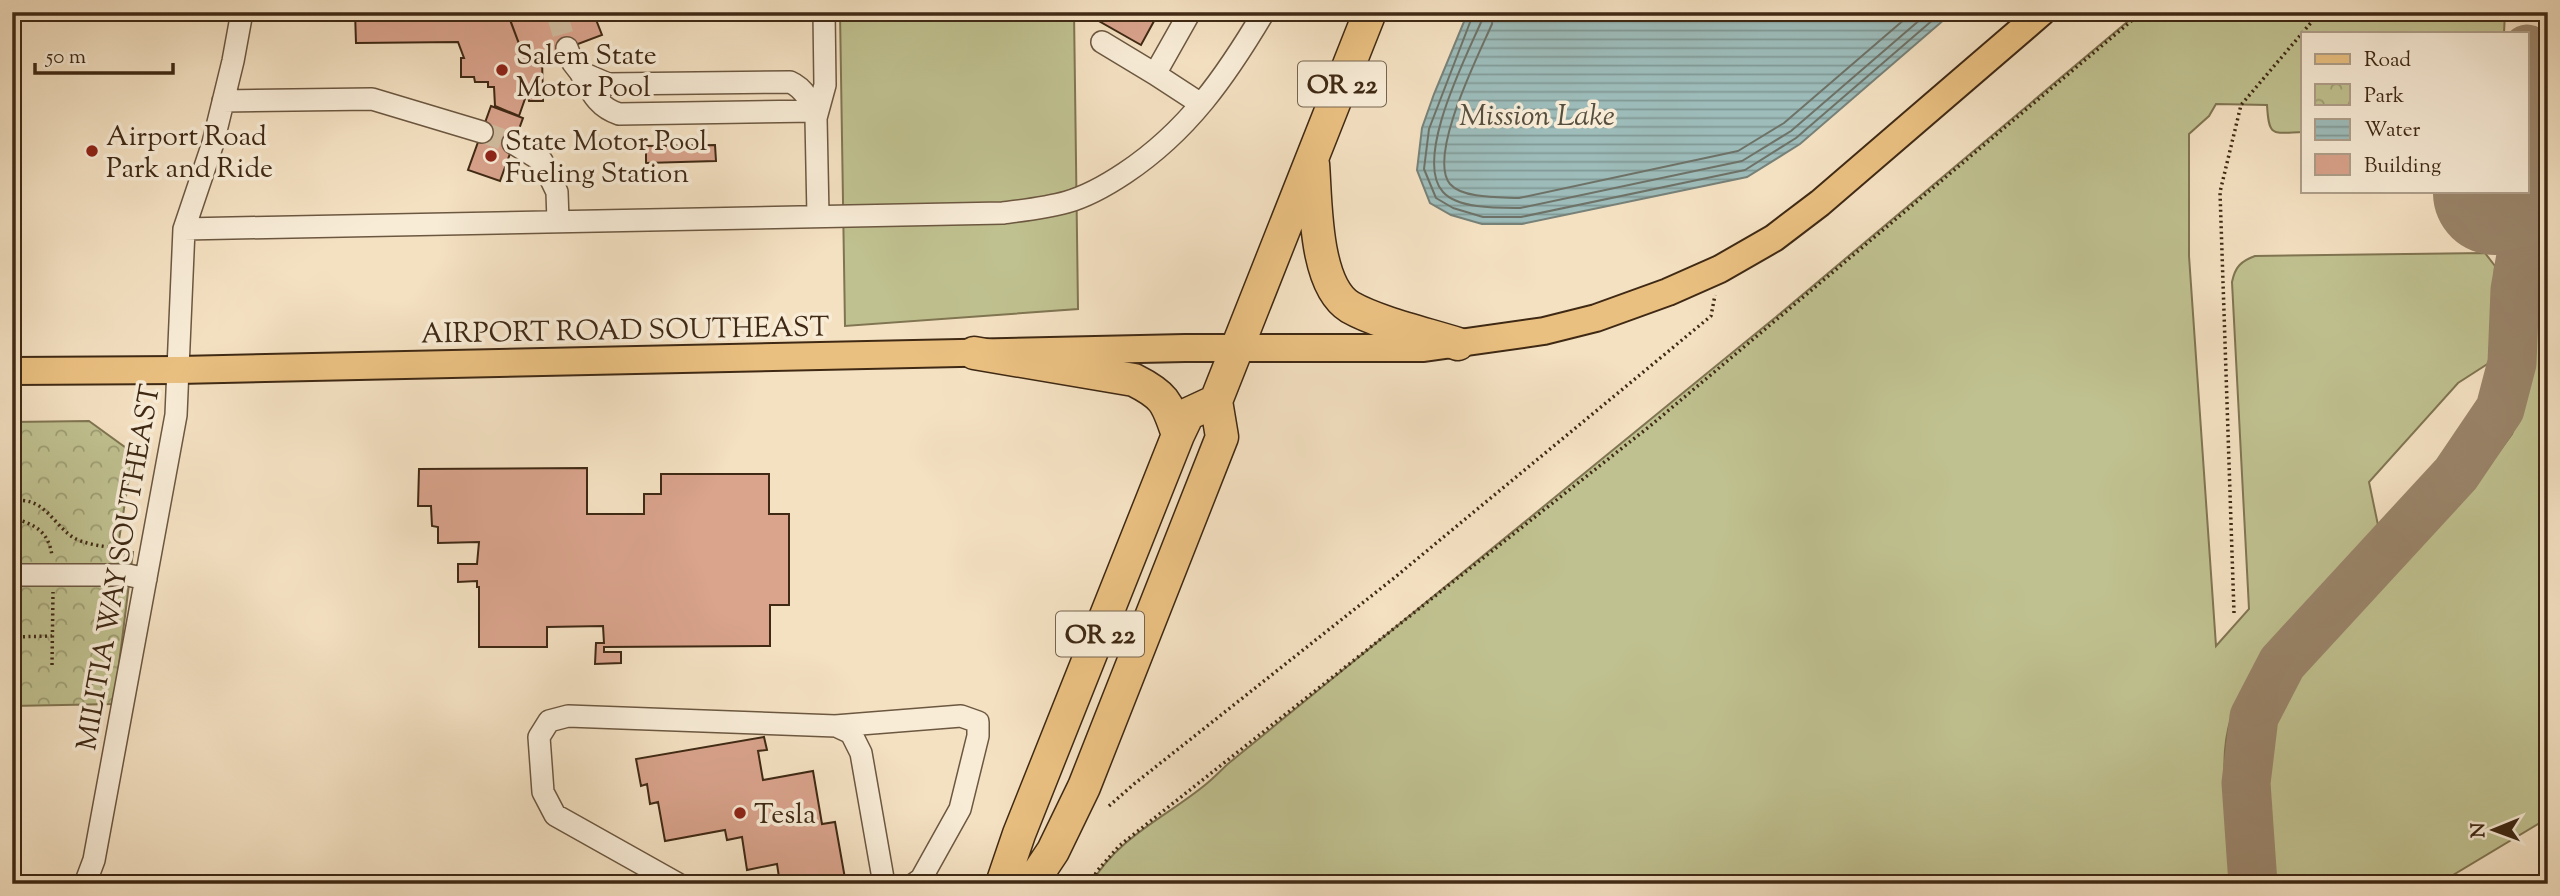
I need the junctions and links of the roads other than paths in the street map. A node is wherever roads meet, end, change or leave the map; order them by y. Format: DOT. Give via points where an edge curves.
graph roads {
  1 [pos="242,12"];
  2 [pos="824,12"];
  3 [pos="1190,12"];
  4 [pos="1264,12"];
  5 [pos="1370,12"];
  6 [pos="2042,12"];
  7 [pos="1102,42"];
  8 [pos="567,48"];
  9 [pos="1155,74"];
  10 [pos="223,101"];
  11 [pos="810,104"];
  12 [pos="1202,104"];
  13 [pos="482,132"];
  14 [pos="513,143"];
  15 [pos="1313,155"];
  16 [pos="818,216"];
  17 [pos="558,221"];
  18 [pos="184,229"];
  19 [pos="1458,344"];
  20 [pos="1238,348"];
  21 [pos="974,353"];
  22 [pos="179,370"];
  23 [pos="12,371"];
  24 [pos="1216,401"];
  25 [pos="1178,435"];
  26 [pos="12,575"];
  27 [pos="146,579"];
  28 [pos="835,726"];
  29 [pos="85,884"];
  30 [pos="678,884"];
  31 [pos="884,884"];
  32 [pos="914,884"];
  33 [pos="1002,884"];
  34 [pos="1031,884"];
  1 -- 10 [label="street, MILITIA WAY SOUTHEAST"];
  2 -- 11 [label="street" via="825,85"];
  3 -- 9 [label="street"];
  4 -- 12 [label="street"];
  5 -- 15 [label="highway, OR 22"];
  6 -- 19 [label="main road, AIRPORT ROAD SOUTHEAST" via="1820,203 1774,238 1720,269 1596,318"];
  7 -- 9 [label="street"];
  8 -- 11 [label="street" via="580,72 608,91"];
  9 -- 12 [label="street"];
  10 -- 13 [label="street" via="372,99"];
  10 -- 18 [label="street, MILITIA WAY SOUTHEAST"];
  11 -- 16 [label="street"];
  12 -- 16 [label="street" via="1159,149 1114,181 1069,202 1003,213"];
  14 -- 17 [label="street" via="542,161 557,192"];
  15 -- 19 [label="highway, OR 22" via="1320,251 1334,288 1349,306"];
  15 -- 20 [label="highway, OR 22"];
  16 -- 17 [label="street"];
  17 -- 18 [label="street"];
  18 -- 22 [label="street, MILITIA WAY SOUTHEAST"];
  19 -- 20 [label="main road, AIRPORT ROAD SOUTHEAST"];
  20 -- 21 [label="main road, AIRPORT ROAD SOUTHEAST"];
  20 -- 24 [label="highway, OR 22"];
  21 -- 22 [label="main road, AIRPORT ROAD SOUTHEAST"];
  21 -- 25 [label="highway" via="1134,380 1165,400"];
  22 -- 23 [label="main road, AIRPORT ROAD SOUTHEAST"];
  22 -- 27 [label="street, MILITIA WAY SOUTHEAST" via="176,415"];
  24 -- 25 [label="highway, OR 22" via="1188,414"];
  24 -- 34 [label="highway, OR 22" via="1222,437 1084,788"];
  25 -- 33 [label="highway, OR 22"];
  26 -- 27 [label="street"];
  27 -- 29 [label="street, MILITIA WAY SOUTHEAST" via="94,860"];
  28 -- 30 [label="street" via="568,716 549,721 539,737 543,792 555,816"];
  28 -- 31 [label="street" via="851,733 861,753"];
  28 -- 32 [label="street" via="961,716 978,722 960,809"];
}
